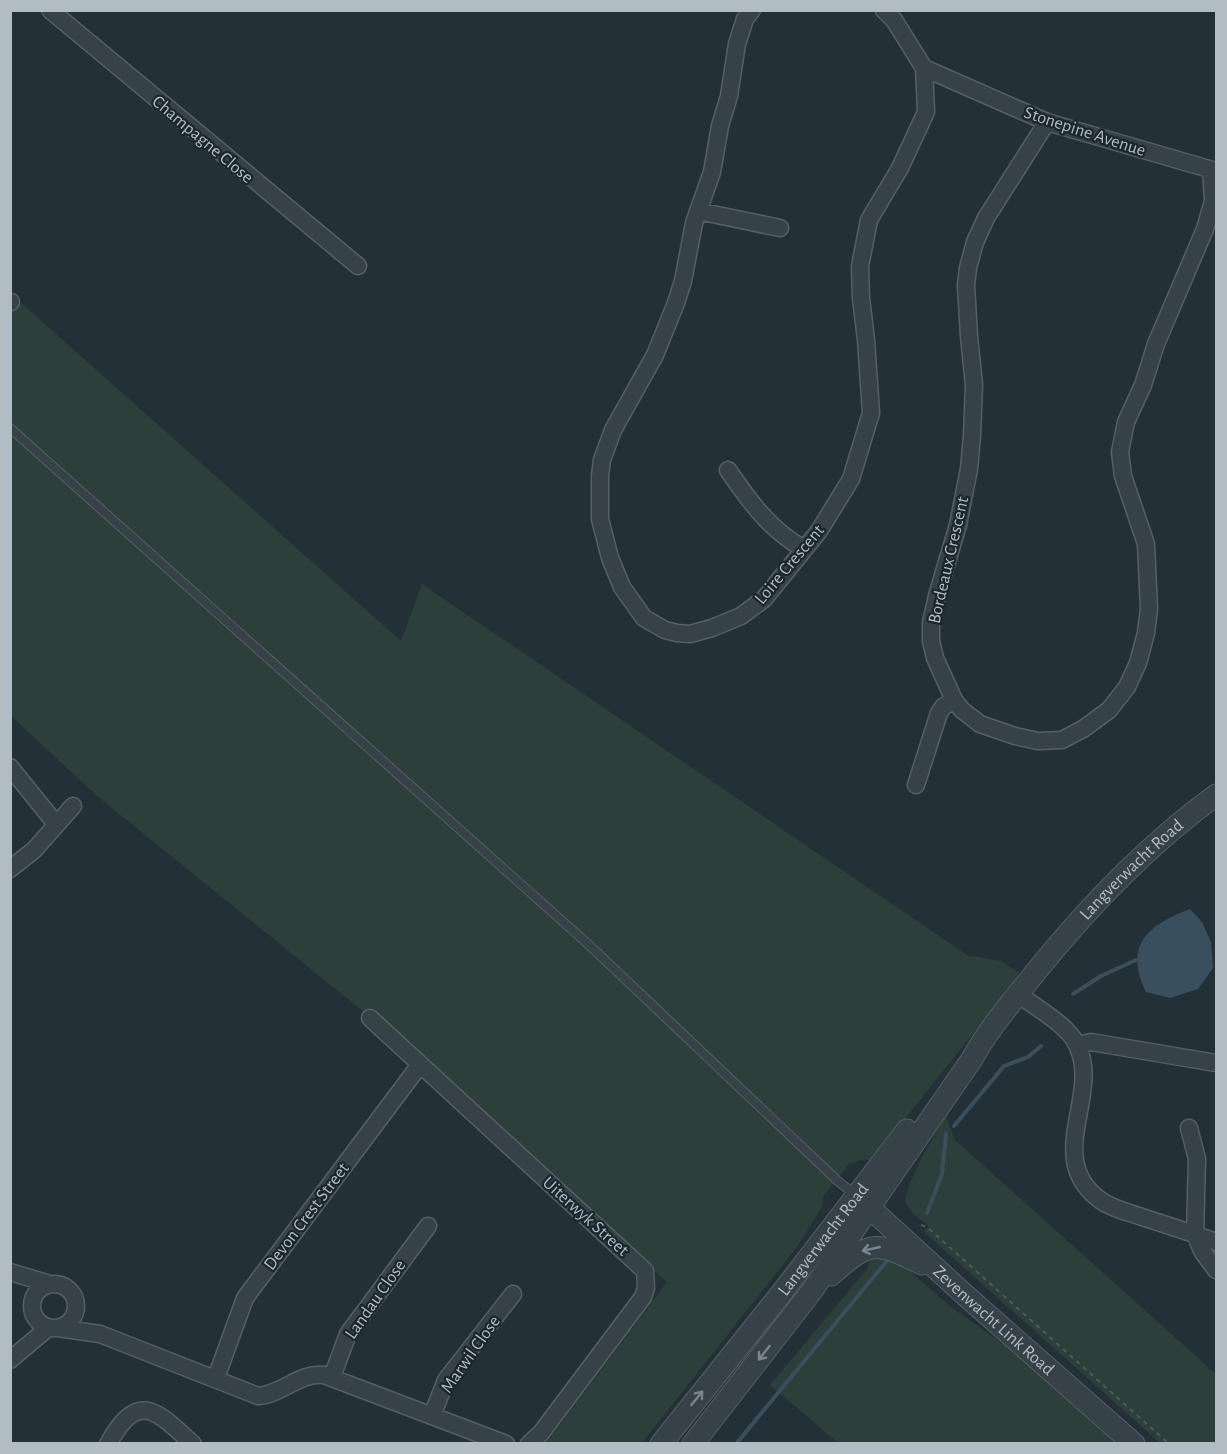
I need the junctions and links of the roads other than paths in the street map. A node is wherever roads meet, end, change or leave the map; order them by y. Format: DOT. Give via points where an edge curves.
graph roads {
  1 [pos="50,10"];
  2 [pos="752,10"];
  3 [pos="884,10"];
  4 [pos="924,68"];
  5 [pos="1047,122"];
  6 [pos="1214,171"];
  7 [pos="698,211"];
  8 [pos="780,228"];
  9 [pos="358,266"];
  10 [pos="10,428"];
  11 [pos="728,470"];
  12 [pos="804,549"];
  13 [pos="954,700"];
  14 [pos="10,767"];
  15 [pos="916,785"];
  16 [pos="1216,795"];
  17 [pos="73,806"];
  18 [pos="56,824"];
  19 [pos="10,869"];
  20 [pos="1018,994"];
  21 [pos="370,1018"];
  22 [pos="1077,1046"];
  23 [pos="1216,1063"];
  24 [pos="419,1066"];
  25 [pos="1189,1128"];
  26 [pos="862,1201"];
  27 [pos="428,1226"];
  28 [pos="1195,1234"];
  29 [pos="1216,1242"];
  30 [pos="1216,1270"];
  31 [pos="10,1273"];
  32 [pos="944,1275"];
  33 [pos="50,1284"];
  34 [pos="811,1292"];
  35 [pos="513,1294"];
  36 [pos="76,1303"];
  37 [pos="33,1306"];
  38 [pos="53,1328"];
  39 [pos="100,1334"];
  40 [pos="14,1356"];
  41 [pos="332,1377"];
  42 [pos="216,1378"];
  43 [pos="432,1416"];
  44 [pos="108,1443"];
  45 [pos="193,1443"];
  46 [pos="506,1443"];
  47 [pos="529,1443"];
  48 [pos="661,1443"];
  49 [pos="693,1443"];
  50 [pos="1134,1443"];
  1 -- 9 [label="street, Champagne Close"];
  2 -- 7 [label="street, Loire Crescent" via="737,44 712,172"];
  3 -- 4 [label="street, Loire Crescent"];
  4 -- 5 [label="street, Stonepine Avenue"];
  4 -- 12 [label="street, Loire Crescent" via="926,112 900,168 869,220 860,266 871,413 851,479"];
  5 -- 6 [label="street, Stonepine Avenue"];
  5 -- 13 [label="street, Bordeaux Crescent" via="986,218 968,268 974,385 969,469 958,525 938,592 931,641"];
  6 -- 13 [label="street, Bordeaux Crescent" via="1213,201 1205,229 1126,422 1120,453 1123,476 1146,544 1149,581 1146,633 1127,687 1109,710 1062,740 1038,741 988,727 969,716"];
  7 -- 8 [label="street"];
  7 -- 12 [label="street, Loire Crescent" via="683,282 668,326 613,430 602,460 600,519 610,558 622,587 644,618 665,630 690,634 741,616 764,599"];
  10 -- 26 [label="lane" via="588,944"];
  11 -- 12 [label="street" via="761,515"];
  13 -- 15 [label="street" via="939,713"];
  14 -- 18 [label="street"];
  16 -- 20 [label="street, Langverwacht Road" via="1125,871"];
  17 -- 18 [label="street"];
  18 -- 19 [label="street" via="34,850"];
  20 -- 22 [label="street" via="1060,1026"];
  20 -- 26 [label="street, Langverwacht Road" via="985,1036 964,1055"];
  21 -- 24 [label="street, Uiterwyk Street"];
  22 -- 23 [label="street" via="1091,1042"];
  22 -- 28 [label="street" via="1083,1075 1073,1150 1081,1179 1108,1206"];
  24 -- 42 [label="street, Devon Crest Street" via="245,1298"];
  24 -- 47 [label="street, Uiterwyk Street" via="645,1271 643,1297 542,1433"];
  25 -- 28 [label="street" via="1197,1159"];
  26 -- 32 [label="street, Zevenwacht Link Road"];
  26 -- 34 [label="street, Langverwacht Road"];
  48 -- 26 [label="street, Langverwacht Road, one-way" via="780,1295"];
  27 -- 41 [label="street, Landau Close" via="348,1334"];
  28 -- 29 [label="street"];
  28 -- 30 [label="street"];
  31 -- 33 [label="street"];
  31 -- 37 [label="street"];
  32 -- 34 [label="street, one-way" via="886,1247 875,1247 857,1254"];
  32 -- 50 [label="street, Zevenwacht Link Road"];
  33 -- 36 [label="street" via="67,1288"];
  33 -- 37 [label="street" via="36,1292"];
  34 -- 49 [label="street, Langverwacht Road, one-way"];
  35 -- 43 [label="street, Marwil Close" via="446,1380"];
  36 -- 38 [label="street" via="75,1314 68,1323"];
  36 -- 39 [label="street"];
  37 -- 38 [label="street" via="41,1324"];
  37 -- 40 [label="street"];
  38 -- 39 [label="street"];
  38 -- 40 [label="street"];
  39 -- 42 [label="street"];
  41 -- 42 [label="street" via="314,1374 262,1396"];
  41 -- 43 [label="street"];
  43 -- 46 [label="street"];
  44 -- 45 [label="street" via="138,1410 160,1415"];
}
